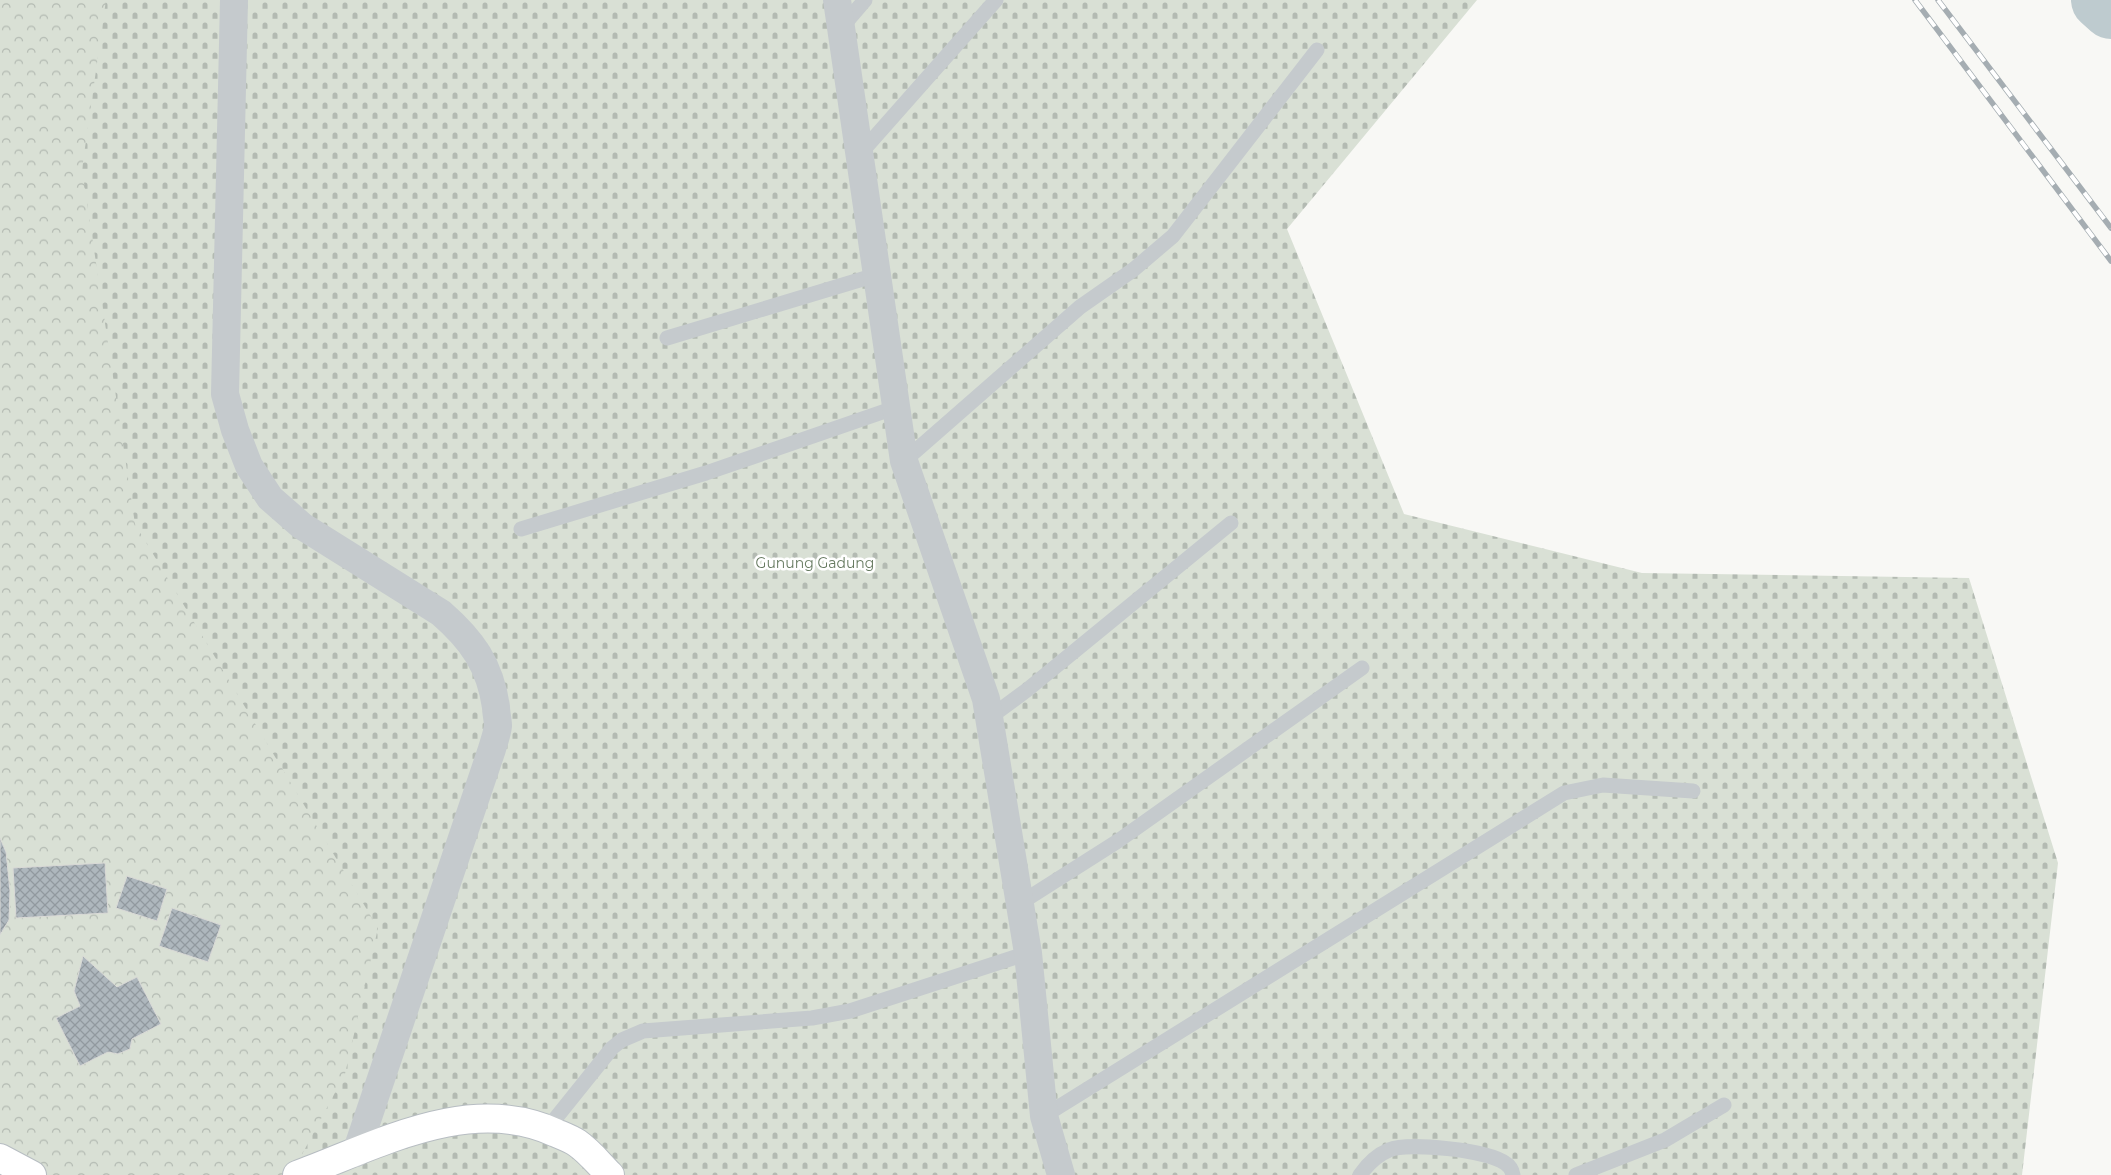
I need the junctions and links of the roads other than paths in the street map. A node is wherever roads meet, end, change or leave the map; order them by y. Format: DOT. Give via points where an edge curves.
graph roads {
  1 [pos="234,0"];
  2 [pos="836,0"];
  3 [pos="865,0"];
  4 [pos="996,0"];
  5 [pos="840,29"];
  6 [pos="1317,50"];
  7 [pos="859,155"];
  8 [pos="876,275"];
  9 [pos="667,338"];
  10 [pos="896,407"];
  11 [pos="904,461"];
  12 [pos="1230,523"];
  13 [pos="521,529"];
  14 [pos="1362,668"];
  15 [pos="989,718"];
  16 [pos="1693,791"];
  17 [pos="1020,904"];
  18 [pos="1028,953"];
  19 [pos="1724,1105"];
  20 [pos="1044,1116"];
  21 [pos="547,1129"];
  22 [pos="356,1153"];
  23 [pos="0,1158"];
  24 [pos="32,1175"];
  25 [pos="296,1175"];
  26 [pos="610,1175"];
  27 [pos="1062,1175"];
  28 [pos="1360,1175"];
  29 [pos="1513,1175"];
  30 [pos="1576,1175"];
  1 -- 22 [label="street" via="225,394 235,430 249,466 270,498 302,526 441,612 460,630 488,674 498,726"];
  2 -- 5 [label="street"];
  3 -- 5 [label="lane"];
  4 -- 7 [label="lane"];
  5 -- 7 [label="street"];
  6 -- 11 [label="lane" via="1173,236 1133,270 1080,307"];
  7 -- 8 [label="street"];
  8 -- 9 [label="lane"];
  8 -- 10 [label="street"];
  10 -- 11 [label="street"];
  10 -- 13 [label="lane" via="706,473"];
  11 -- 15 [label="street" via="986,699"];
  12 -- 15 [label="lane" via="1035,684"];
  14 -- 17 [label="lane" via="1118,842"];
  15 -- 17 [label="street"];
  16 -- 20 [label="lane" via="1603,786 1564,794"];
  17 -- 18 [label="street"];
  18 -- 20 [label="street"];
  18 -- 21 [label="lane" via="850,1011 812,1018 643,1031 612,1048"];
  19 -- 30 [label="lane" via="1665,1140"];
  20 -- 27 [label="street"];
  21 -- 22 [label="street" via="523,1121 492,1118 458,1121 431,1125"];
  21 -- 26 [label="street" via="576,1142"];
  22 -- 25 [label="street"];
  23 -- 24 [label="street"];
  28 -- 29 [label="lane" via="1369,1163 1389,1150 1412,1148 1451,1149 1495,1158 1511,1168"];
}
